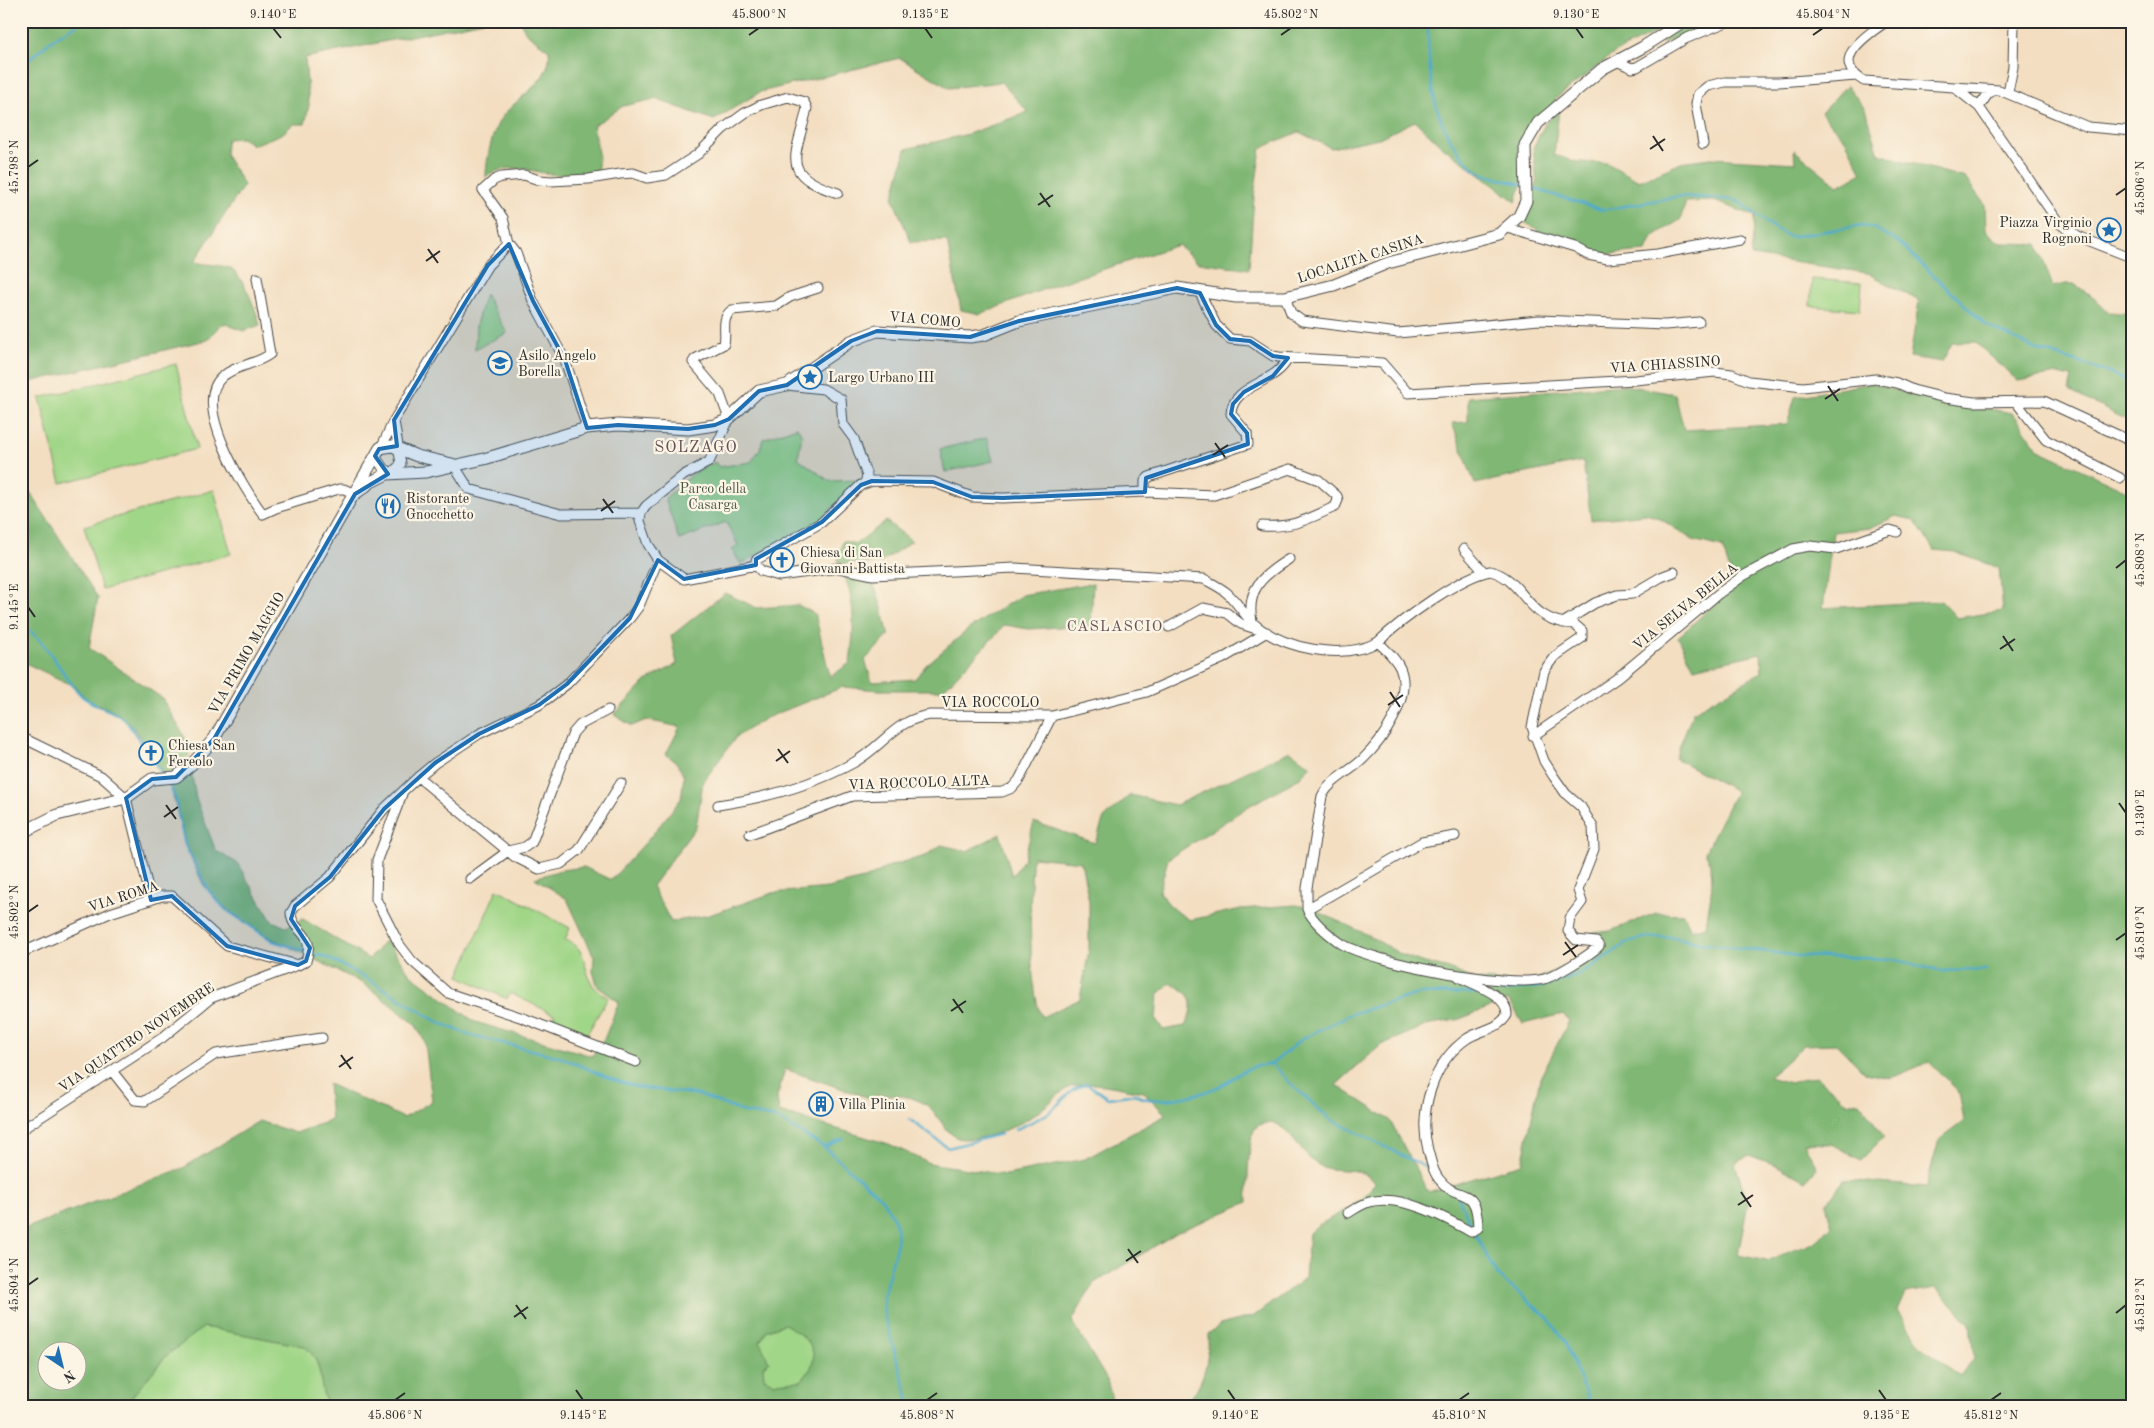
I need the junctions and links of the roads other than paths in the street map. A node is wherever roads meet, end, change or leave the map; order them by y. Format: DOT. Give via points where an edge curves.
graph roads {
  1 [pos="1684,21"];
  2 [pos="1729,21"];
  3 [pos="1887,21"];
  4 [pos="2014,21"];
  5 [pos="1616,61"];
  6 [pos="1856,76"];
  7 [pos="1955,88"];
  8 [pos="1994,90"];
  9 [pos="2008,92"];
  10 [pos="1979,107"];
  11 [pos="2133,131"];
  12 [pos="1702,144"];
  13 [pos="838,193"];
  14 [pos="1508,228"];
  15 [pos="1740,239"];
  16 [pos="509,244"];
  17 [pos="2133,258"];
  18 [pos="257,278"];
  19 [pos="818,288"];
  20 [pos="1200,293"];
  21 [pos="1285,298"];
  22 [pos="1699,322"];
  23 [pos="1288,358"];
  24 [pos="787,385"];
  25 [pos="2016,402"];
  26 [pos="729,419"];
  27 [pos="394,420"];
  28 [pos="587,428"];
  29 [pos="2133,442"];
  30 [pos="397,448"];
  31 [pos="378,452"];
  32 [pos="454,465"];
  33 [pos="392,473"];
  34 [pos="2120,478"];
  35 [pos="865,483"];
  36 [pos="1145,492"];
  37 [pos="355,494"];
  38 [pos="641,513"];
  39 [pos="1262,526"];
  40 [pos="1897,532"];
  41 [pos="1464,549"];
  42 [pos="1289,559"];
  43 [pos="658,560"];
  44 [pos="756,566"];
  45 [pos="1484,572"];
  46 [pos="1674,572"];
  47 [pos="1252,621"];
  48 [pos="1563,623"];
  49 [pos="1169,627"];
  50 [pos="1267,632"];
  51 [pos="1378,642"];
  52 [pos="608,710"];
  53 [pos="1052,716"];
  54 [pos="1533,736"];
  55 [pos="21,737"];
  56 [pos="418,777"];
  57 [pos="621,783"];
  58 [pos="402,794"];
  59 [pos="126,798"];
  60 [pos="718,806"];
  61 [pos="21,833"];
  62 [pos="750,834"];
  63 [pos="1455,836"];
  64 [pos="508,852"];
  65 [pos="470,878"];
  66 [pos="151,900"];
  67 [pos="1307,909"];
  68 [pos="21,953"];
  69 [pos="302,963"];
  70 [pos="1455,975"];
  71 [pos="322,1038"];
  72 [pos="636,1062"];
  73 [pos="112,1071"];
  74 [pos="21,1130"];
  75 [pos="1348,1212"];
  1 -- 5 [label="street"];
  2 -- 5 [label="street" via="1685,39 1637,67"];
  3 -- 6 [label="street" via="1851,51 1850,65"];
  4 -- 9 [label="street" via="2013,68"];
  5 -- 14 [label="street" via="1587,80 1538,123 1525,145 1526,201"];
  6 -- 7 [label="street" via="1876,83 1909,82"];
  6 -- 12 [label="street" via="1725,82 1708,86 1698,94 1696,104"];
  7 -- 8 [label="street"];
  7 -- 10 [label="street"];
  8 -- 9 [label="street"];
  8 -- 10 [label="street"];
  9 -- 11 [label="street" via="2088,127"];
  10 -- 17 [label="street" via="2059,223 2077,236"];
  13 -- 16 [label="street" via="812,182 797,169 794,161 796,147 807,108 804,102 788,97 745,113 698,154 666,175 647,178 620,174 560,180 539,180 524,175 494,180 483,190 504,218"];
  14 -- 15 [label="street" via="1608,259 1658,254"];
  14 -- 21 [label="street, LOCALITÀ CASINA" via="1499,234 1388,263 1334,285"];
  16 -- 27 [label="street" via="488,265"];
  16 -- 28 [label="street" via="516,253 533,301 565,360"];
  18 -- 37 [label="street" via="270,354 228,372 215,385 212,394 213,413 232,466 263,514 339,489"];
  19 -- 26 [label="street" via="790,297 776,306 732,310 725,318 724,344 695,359 694,365 720,394"];
  20 -- 21 [label="street, LOCALITÀ CASINA"];
  20 -- 23 [label="street" via="1223,334 1230,339 1250,340 1273,356"];
  20 -- 24 [label="street, VIA COMO" via="1177,288 1158,291 1019,321 970,337 877,331 851,341"];
  21 -- 22 [label="street" via="1291,313 1302,321 1398,333 1539,320 1665,325"];
  23 -- 25 [label="street, VIA CHIASSINO" via="1382,364 1408,393 1716,372 1749,381 1803,387 1876,379 1945,398"];
  23 -- 36 [label="street" via="1273,376 1244,392 1232,404 1231,414 1245,430 1248,444 1148,477"];
  24 -- 26 [label="street, VIA COMO" via="758,391"];
  24 -- 35 [label="street" via="823,389 841,399 843,424 854,439 867,476"];
  25 -- 29 [label="street, VIA CHIASSINO" via="2044,401"];
  25 -- 34 [label="street" via="2046,440"];
  26 -- 28 [label="street" via="715,425 688,429 638,424"];
  26 -- 38 [label="street" via="709,462 684,476"];
  27 -- 30 [label="street"];
  27 -- 31 [label="street"];
  28 -- 32 [label="street"];
  30 -- 31 [label="street" via="386,446"];
  30 -- 32 [label="street"];
  30 -- 33 [label="street" via="402,462"];
  31 -- 33 [label="street" via="383,468"];
  31 -- 37 [label="street, VIA PRIMO MAGGIO"];
  32 -- 33 [label="street" via="426,472"];
  32 -- 38 [label="street" via="469,489 561,514"];
  33 -- 37 [label="street, VIA PRIMO MAGGIO" via="371,482"];
  35 -- 36 [label="street" via="933,482 972,497 1003,498"];
  35 -- 44 [label="street" via="822,522 760,557"];
  36 -- 39 [label="street" via="1214,495 1290,469 1319,480 1337,496 1335,507 1297,523 1283,527"];
  37 -- 59 [label="street, VIA PRIMO MAGGIO" via="214,739 176,777 152,779"];
  38 -- 43 [label="street" via="640,521 648,544"];
  40 -- 54 [label="street, VIA SELVA BELLA" via="1890,530 1836,549 1810,546 1793,549 1753,570 1729,585 1616,679"];
  41 -- 45 [label="street"];
  42 -- 47 [label="street" via="1256,586 1249,607"];
  43 -- 44 [label="street" via="684,579"];
  43 -- 56 [label="street" via="639,606 567,684 532,709 479,734"];
  44 -- 47 [label="street" via="761,571 779,576 839,568 874,574 1014,568 1204,579 1227,592"];
  45 -- 48 [label="street" via="1505,577 1534,609"];
  45 -- 51 [label="street" via="1422,607"];
  46 -- 48 [label="street" via="1632,594 1595,602"];
  47 -- 50 [label="street"];
  48 -- 54 [label="street" via="1574,624 1583,635 1554,657 1544,671"];
  49 -- 50 [label="street" via="1203,608 1227,613 1249,628"];
  50 -- 51 [label="street" via="1304,647 1336,651 1366,648"];
  50 -- 53 [label="street, VIA ROCCOLO" via="1184,678 1147,692"];
  51 -- 67 [label="street" via="1393,656 1401,670 1401,697 1375,746 1361,761 1326,786 1307,888"];
  52 -- 64 [label="street" via="575,729 534,839 528,846"];
  53 -- 60 [label="street, VIA ROCCOLO" via="914,718 893,730 865,755 843,767 795,788"];
  53 -- 62 [label="street, VIA ROCCOLO ALTA" via="1019,780 1002,792 852,796"];
  54 -- 70 [label="street" via="1544,761 1566,794 1587,816 1594,838 1591,859 1579,884 1582,902 1570,918 1568,931 1576,940 1596,942 1599,946 1554,976 1544,979 1527,982"];
  55 -- 59 [label="street" via="101,776"];
  56 -- 58 [label="street"];
  56 -- 64 [label="street"];
  57 -- 64 [label="street" via="579,850 561,864 539,868"];
  58 -- 69 [label="street" via="384,809 330,877 294,906 291,919 302,931 310,948"];
  58 -- 72 [label="street" via="377,860 376,898 399,944 412,961 448,993"];
  59 -- 61 [label="street, VIA PRIMO MAGGIO" via="57,815"];
  59 -- 66 [label="street"];
  63 -- 67 [label="street" via="1422,842"];
  64 -- 65 [label="street"];
  66 -- 68 [label="street, VIA ROMA" via="90,920"];
  66 -- 69 [label="street, VIA ROMA" via="172,896 226,946"];
  67 -- 70 [label="street" via="1323,929 1343,944 1369,954"];
  69 -- 73 [label="street, VIA QUATTRO NOVEMBRE" via="211,998 162,1038"];
  70 -- 75 [label="street" via="1498,997 1508,1011 1506,1018 1460,1045 1441,1066 1428,1099 1424,1136 1433,1168 1444,1184 1472,1199 1478,1214 1478,1228 1471,1232 1435,1212 1389,1201 1367,1203"];
  71 -- 73 [label="street" via="216,1054 146,1101 135,1100"];
  73 -- 74 [label="street, VIA QUATTRO NOVEMBRE"];
}
